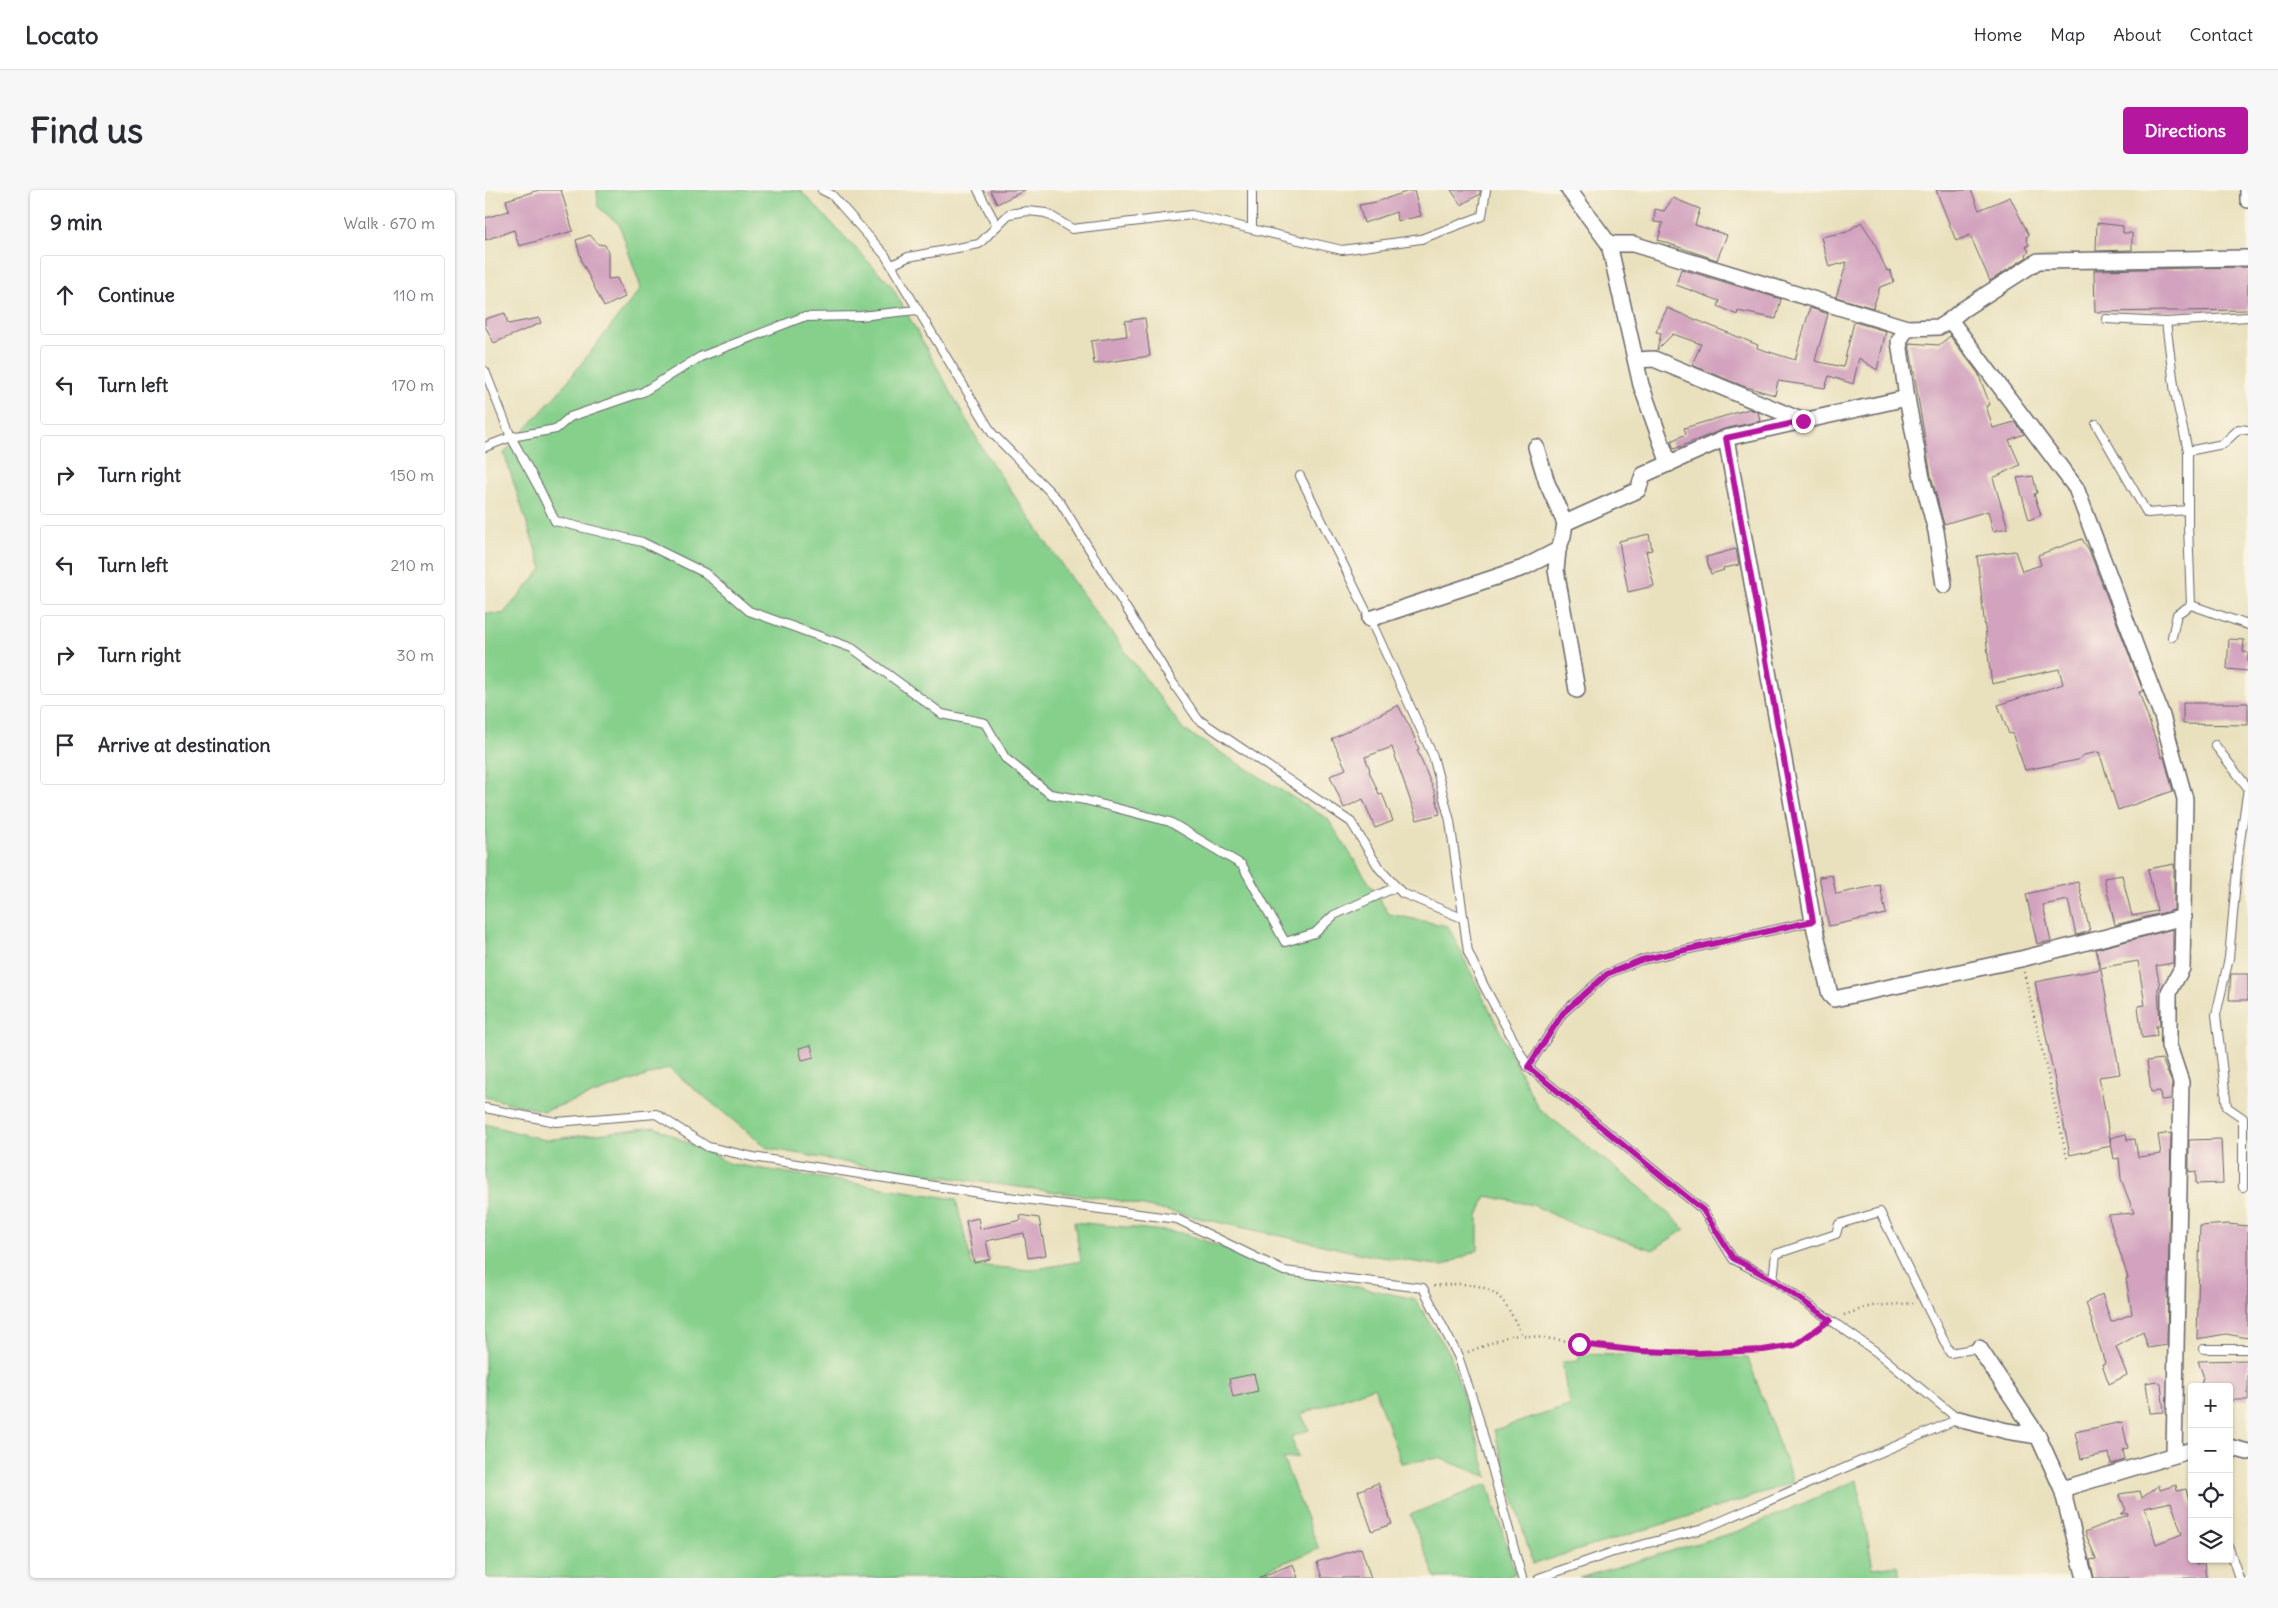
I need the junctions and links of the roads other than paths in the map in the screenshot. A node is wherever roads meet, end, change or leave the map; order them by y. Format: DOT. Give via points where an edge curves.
graph roads {
  1 [pos="822,190"];
  2 [pos="978,190"];
  3 [pos="1251,190"];
  4 [pos="1486,190"];
  5 [pos="1569,190"];
  6 [pos="2248,190"];
  7 [pos="2248,200"];
  8 [pos="997,226"];
  9 [pos="1252,229"];
  10 [pos="1609,244"];
  11 [pos="2248,258"];
  12 [pos="891,265"];
  13 [pos="917,310"];
  14 [pos="2248,318"];
  15 [pos="2106,319"];
  16 [pos="1950,320"];
  17 [pos="2166,322"];
  18 [pos="1907,328"];
  19 [pos="1636,360"];
  20 [pos="485,371"];
  21 [pos="1907,398"];
  22 [pos="1803,421"];
  23 [pos="2097,424"];
  24 [pos="2248,430"];
  25 [pos="511,438"];
  26 [pos="1726,438"];
  27 [pos="485,447"];
  28 [pos="1536,447"];
  29 [pos="2188,451"];
  30 [pos="1669,464"];
  31 [pos="1300,476"];
  32 [pos="2188,510"];
  33 [pos="1565,523"];
  34 [pos="1558,550"];
  35 [pos="1944,585"];
  36 [pos="2191,605"];
  37 [pos="1370,619"];
  38 [pos="2248,625"];
  39 [pos="2171,637"];
  40 [pos="1577,690"];
  41 [pos="2215,745"];
  42 [pos="2248,788"];
  43 [pos="2239,848"];
  44 [pos="2248,849"];
  45 [pos="1397,887"];
  46 [pos="2184,917"];
  47 [pos="1462,918"];
  48 [pos="1813,921"];
  49 [pos="1528,1067"];
  50 [pos="485,1108"];
  51 [pos="2246,1117"];
  52 [pos="2243,1187"];
  53 [pos="1773,1280"];
  54 [pos="1979,1348"];
  55 [pos="2204,1349"];
  56 [pos="2248,1349"];
  57 [pos="1958,1419"];
  58 [pos="2038,1436"];
  59 [pos="2233,1448"];
  60 [pos="2188,1451"];
  61 [pos="2248,1452"];
  62 [pos="2174,1455"];
  63 [pos="2062,1489"];
  64 [pos="2233,1560"];
  65 [pos="1522,1578"];
  66 [pos="1539,1578"];
  67 [pos="2085,1578"];
  68 [pos="2239,1578"];
  1 -- 12 [label="lane" via="832,195"];
  2 -- 8 [label="lane"];
  3 -- 9 [label="lane"];
  4 -- 9 [label="lane" via="1482,216 1421,239 1342,250"];
  5 -- 10 [label="street"];
  6 -- 7 [label="street"];
  8 -- 9 [label="lane" via="1009,214 1028,210 1046,213 1072,228 1191,215"];
  8 -- 12 [label="lane" via="979,244 908,257"];
  10 -- 18 [label="street" via="1633,244"];
  10 -- 19 [label="street"];
  11 -- 16 [label="street" via="2038,261"];
  12 -- 13 [label="lane"];
  13 -- 25 [label="lane" via="803,317 700,357 643,392 570,417 556,429"];
  13 -- 45 [label="lane" via="992,433 1060,502 1198,719 1351,822 1379,868"];
  14 -- 17 [label="lane"];
  15 -- 17 [label="lane"];
  16 -- 18 [label="street" via="1939,327"];
  16 -- 46 [label="street" via="2076,488 2162,716 2185,799"];
  17 -- 29 [label="lane" via="2175,393"];
  18 -- 21 [label="street" via="1899,341"];
  19 -- 22 [label="street" via="1655,359"];
  19 -- 30 [label="street" via="1641,385"];
  20 -- 25 [label="lane"];
  21 -- 22 [label="street"];
  21 -- 35 [label="street" via="1936,531"];
  22 -- 26 [label="street"];
  23 -- 32 [label="lane" via="2147,513"];
  24 -- 29 [label="lane" via="2239,429 2223,444"];
  25 -- 27 [label="lane"];
  25 -- 45 [label="lane" via="555,520 642,542 705,574 749,611 852,648 942,714 985,723 1005,758 1050,794 1170,822 1242,865 1285,942 1315,933 1334,916"];
  26 -- 30 [label="street"];
  26 -- 48 [label="street"];
  28 -- 33 [label="street" via="1547,483"];
  29 -- 32 [label="lane"];
  30 -- 33 [label="street" via="1643,475 1638,490"];
  31 -- 37 [label="lane"];
  32 -- 36 [label="lane"];
  33 -- 34 [label="street"];
  34 -- 37 [label="street" via="1523,568"];
  34 -- 40 [label="street" via="1556,570"];
  36 -- 38 [label="lane"];
  36 -- 39 [label="lane" via="2177,614"];
  37 -- 47 [label="lane" via="1433,756 1450,821"];
  41 -- 42 [label="lane"];
  42 -- 43 [label="lane"];
  43 -- 44 [label="lane"];
  43 -- 51 [label="lane" via="2229,958 2216,1014 2227,1107"];
  45 -- 47 [label="lane" via="1402,893"];
  46 -- 48 [label="street" via="2021,959 1833,999"];
  46 -- 62 [label="street" via="2182,968 2169,992 2169,1046 2181,1082"];
  47 -- 49 [label="lane" via="1468,952"];
  48 -- 49 [label="lane" via="1641,960 1607,974 1563,1013"];
  49 -- 53 [label="lane" via="1703,1210 1733,1258"];
  50 -- 65 [label="lane" via="556,1122 656,1114 708,1147 985,1194 1177,1219 1284,1271 1423,1288 1458,1356 1477,1412"];
  51 -- 52 [label="lane"];
  53 -- 54 [label="lane" via="1776,1254 1836,1234 1839,1224 1880,1212 1950,1352"];
  53 -- 57 [label="lane" via="1875,1351"];
  54 -- 58 [label="street"];
  55 -- 56 [label="lane"];
  57 -- 58 [label="street"];
  57 -- 66 [label="lane" via="1703,1528"];
  58 -- 63 [label="street"];
  59 -- 61 [label="street"];
  60 -- 62 [label="street"];
  62 -- 63 [label="street"];
  63 -- 67 [label="street"];
  64 -- 68 [label="lane"];
}
